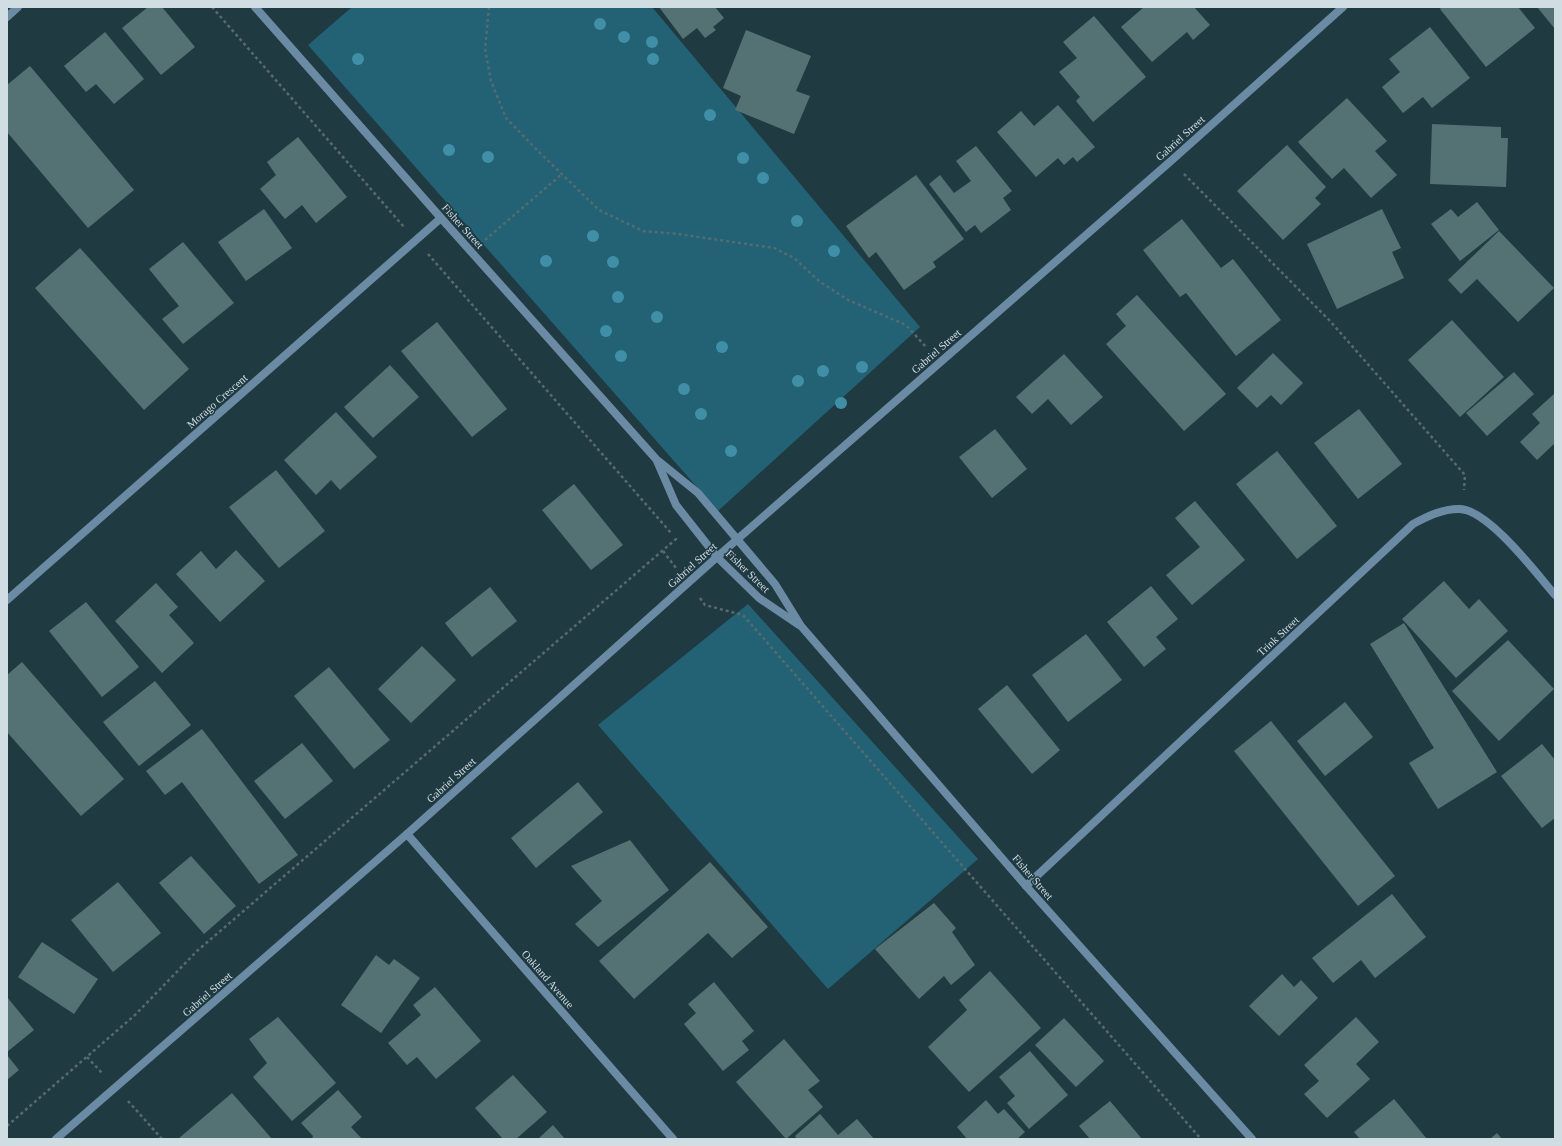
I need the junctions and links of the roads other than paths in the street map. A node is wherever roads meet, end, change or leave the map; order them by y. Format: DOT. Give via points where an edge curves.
graph roads {
  1 [pos="18,7"];
  2 [pos="255,7"];
  3 [pos="1343,7"];
  4 [pos="7,17"];
  5 [pos="441,218"];
  6 [pos="656,459"];
  7 [pos="738,539"];
  8 [pos="717,557"];
  9 [pos="1555,595"];
  10 [pos="7,600"];
  11 [pos="801,626"];
  12 [pos="407,834"];
  13 [pos="1026,886"];
  14 [pos="56,1139"];
  15 [pos="674,1139"];
  16 [pos="1252,1139"];
  1 -- 4 [label="street"];
  2 -- 5 [label="street, Fisher Street"];
  3 -- 7 [label="street, Gabriel Street"];
  5 -- 6 [label="street, Fisher Street"];
  5 -- 10 [label="street, Morago Crescent"];
  6 -- 7 [label="street, Fisher Street" via="698,493"];
  6 -- 8 [label="street, Fisher Street" via="676,505"];
  7 -- 8 [label="street, Gabriel Street"];
  7 -- 11 [label="street, Fisher Street" via="775,584"];
  8 -- 11 [label="street, Fisher Street" via="759,598"];
  8 -- 12 [label="street, Gabriel Street"];
  9 -- 13 [label="street, Trink Street" via="1497,529 1481,516 1460,509 1436,512 1413,524"];
  11 -- 13 [label="street, Fisher Street"];
  12 -- 14 [label="street, Gabriel Street"];
  12 -- 15 [label="street, Oakland Avenue"];
  13 -- 16 [label="street, Fisher Street"];
}
